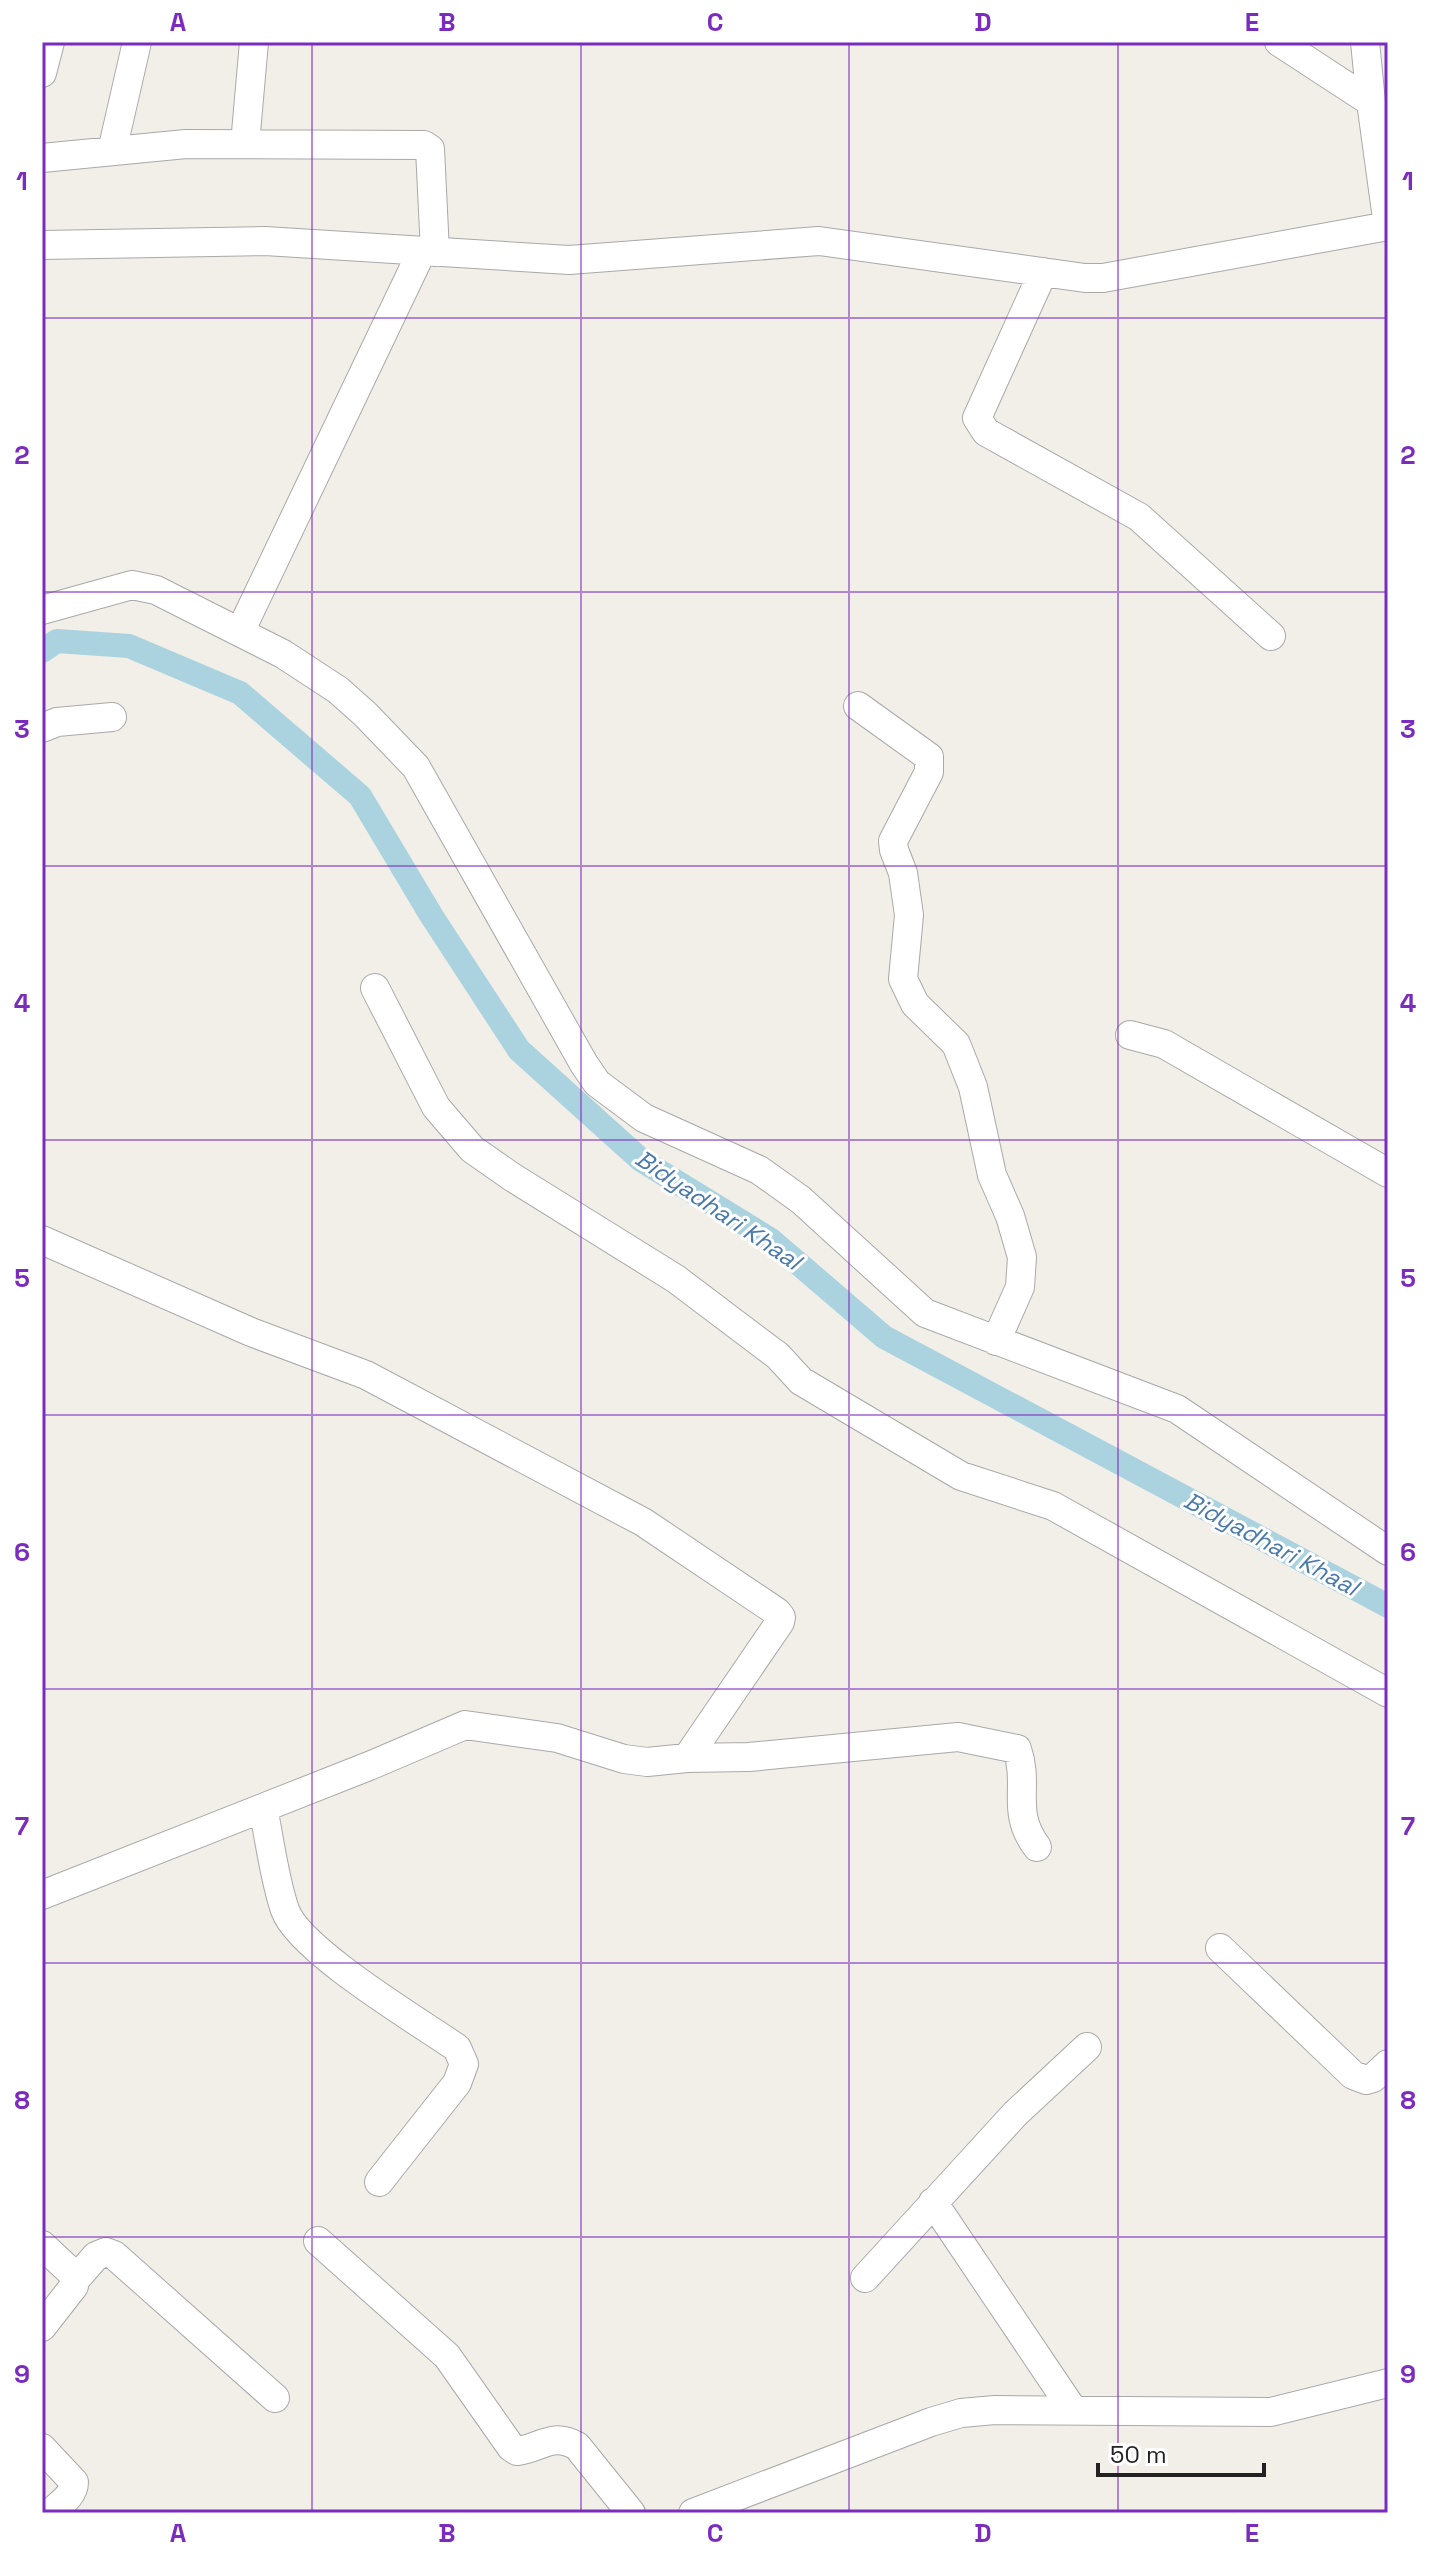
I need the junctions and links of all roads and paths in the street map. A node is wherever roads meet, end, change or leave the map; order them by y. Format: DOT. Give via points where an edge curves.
graph roads {
  1 [pos="50,42"];
  2 [pos="137,42"];
  3 [pos="254,42"];
  4 [pos="1279,42"];
  5 [pos="1365,42"];
  6 [pos="42,73"];
  7 [pos="1371,102"];
  8 [pos="245,144"];
  9 [pos="112,151"];
  10 [pos="42,158"];
  11 [pos="1388,226"];
  12 [pos="42,245"];
  13 [pos="428,251"];
  14 [pos="1043,272"];
  15 [pos="42,610"];
  16 [pos="240,632"];
  17 [pos="1271,636"];
  18 [pos="858,706"];
  19 [pos="112,717"];
  20 [pos="42,728"];
  21 [pos="375,988"];
  22 [pos="1130,1035"];
  23 [pos="1388,1173"];
  24 [pos="42,1240"];
  25 [pos="996,1341"];
  26 [pos="1388,1551"];
  27 [pos="1388,1693"];
  28 [pos="687,1758"];
  29 [pos="263,1808"];
  30 [pos="1037,1847"];
  31 [pos="42,1895"];
  32 [pos="1220,1948"];
  33 [pos="1087,2047"];
  34 [pos="1388,2064"];
  35 [pos="379,2182"];
  36 [pos="933,2202"];
  37 [pos="318,2241"];
  38 [pos="42,2245"];
  39 [pos="865,2278"];
  40 [pos="75,2280"];
  41 [pos="42,2327"];
  42 [pos="1388,2383"];
  43 [pos="275,2398"];
  44 [pos="1073,2410"];
  45 [pos="42,2448"];
  46 [pos="50,2513"];
  47 [pos="631,2513"];
  48 [pos="693,2513"];
  1 -- 6 [label="street"];
  2 -- 9 [label="street"];
  3 -- 8 [label="street"];
  4 -- 7 [label="street"];
  5 -- 7 [label="street"];
  7 -- 11 [label="street"];
  8 -- 9 [label="street"];
  8 -- 13 [label="street" via="428,146"];
  9 -- 10 [label="street"];
  11 -- 14 [label="street" via="1103,278"];
  12 -- 13 [label="street" via="265,241"];
  13 -- 14 [label="street" via="569,260 819,241"];
  13 -- 16 [label="street"];
  14 -- 17 [label="street" via="977,418 986,432 1139,517"];
  15 -- 16 [label="street" via="132,585 156,590"];
  16 -- 25 [label="street" via="338,690 416,767 597,1083 644,1118 759,1170 801,1200 925,1313"];
  18 -- 25 [label="street" via="929,757 929,772 893,841 909,915 903,979 915,1004 956,1044 973,1087 992,1175 1022,1257 1020,1287"];
  19 -- 20 [label="street"];
  21 -- 27 [label="street" via="436,1107 472,1149 676,1279 778,1356 801,1381 961,1476 1053,1506"];
  22 -- 23 [label="street" via="1164,1044"];
  24 -- 28 [label="street" via="251,1332 366,1375 643,1522 777,1612 780,1622"];
  25 -- 26 [label="street" via="1177,1409"];
  28 -- 29 [label="street" via="624,1759 557,1738 465,1725"];
  28 -- 30 [label="street" via="958,1737 1017,1749 1023,1770 1021,1815"];
  29 -- 31 [label="street"];
  29 -- 35 [label="street" via="286,1912 299,1933 457,2048 464,2064 457,2083"];
  32 -- 34 [label="street" via="1353,2075 1366,2080"];
  33 -- 36 [label="street"];
  36 -- 39 [label="street"];
  36 -- 44 [label="street"];
  37 -- 47 [label="street" via="447,2356 511,2447 517,2451 552,2439 577,2446"];
  38 -- 40 [label="street"];
  40 -- 41 [label="street"];
  40 -- 43 [label="street" via="96,2256 114,2255"];
  42 -- 44 [label="street" via="1271,2412"];
  44 -- 48 [label="street" via="961,2413"];
  45 -- 46 [label="street" via="74,2482 69,2496"];
}
